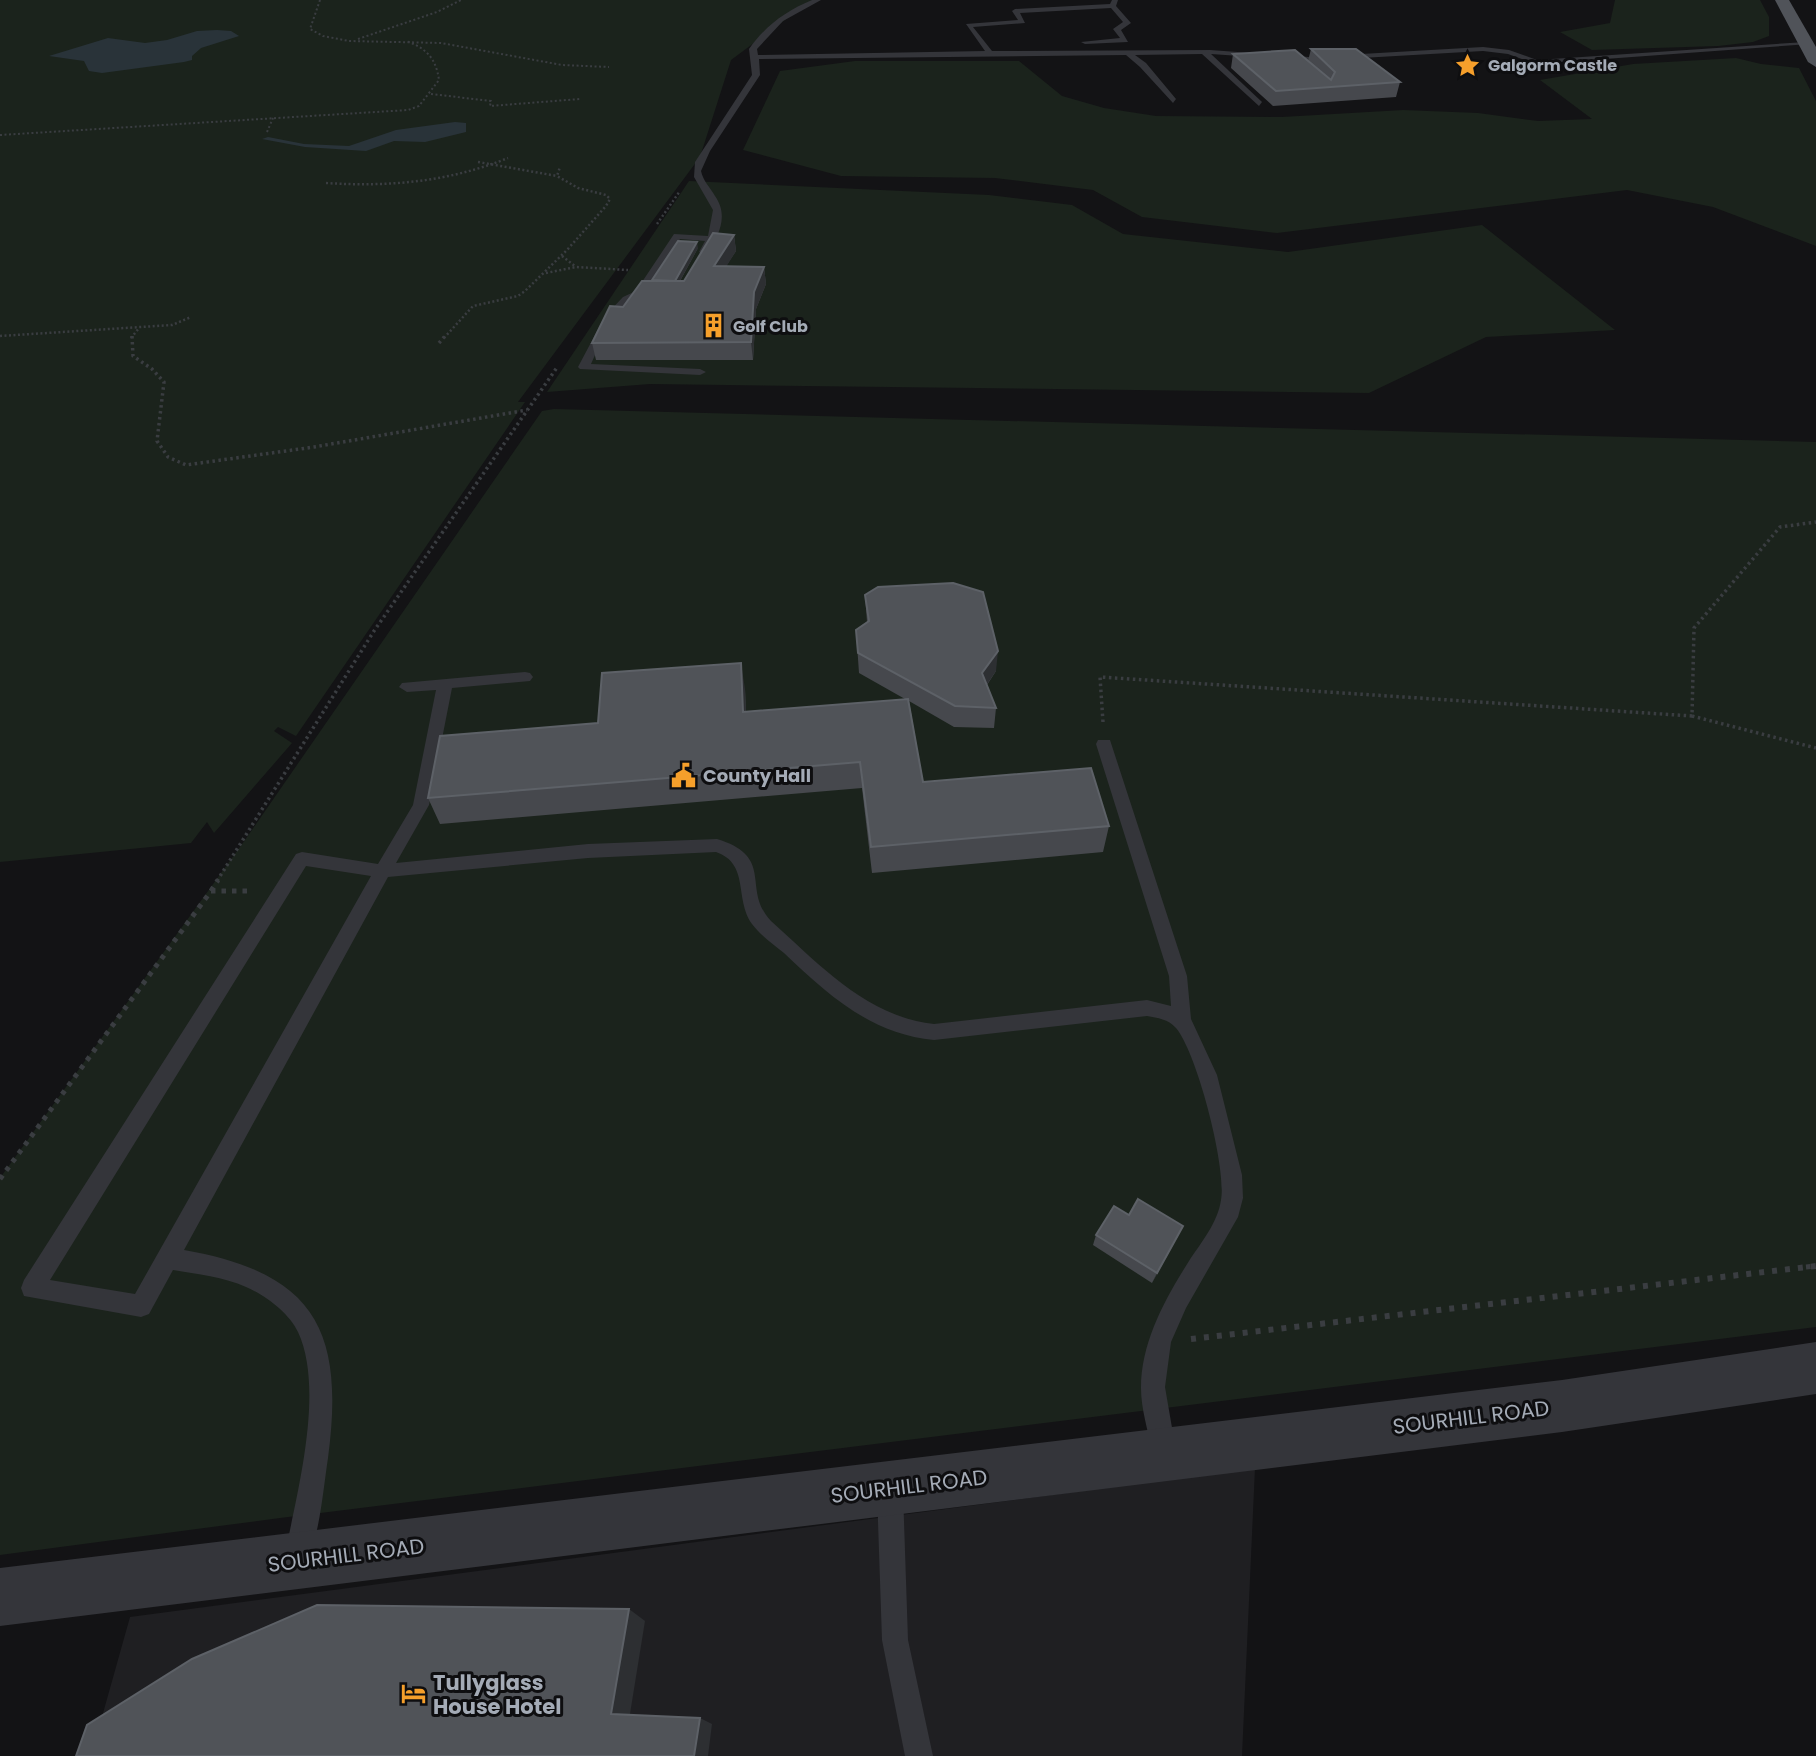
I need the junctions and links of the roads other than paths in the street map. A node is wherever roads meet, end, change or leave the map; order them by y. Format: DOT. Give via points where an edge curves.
graph roads {
  1 [pos="818,0"];
  2 [pos="1045,0"];
  3 [pos="1782,0"];
  4 [pos="1114,3"];
  5 [pos="1052,9"];
  6 [pos="1061,43"];
  7 [pos="1074,43"];
  8 [pos="1806,44"];
  9 [pos="984,47"];
  10 [pos="1205,52"];
  11 [pos="1128,53"];
  12 [pos="991,54"];
  13 [pos="756,57"];
  14 [pos="1293,57"];
  15 [pos="1816,62"];
  16 [pos="1302,66"];
  17 [pos="1173,101"];
  18 [pos="1259,104"];
  19 [pos="712,239"];
  20 [pos="699,261"];
  21 [pos="641,292"];
  22 [pos="667,293"];
  23 [pos="700,372"];
  24 [pos="525,677"];
  25 [pos="445,684"];
  26 [pos="407,687"];
  27 [pos="1104,744"];
  28 [pos="383,870"];
  29 [pos="1182,1021"];
  30 [pos="169,1258"];
  31 [pos="1816,1368"];
  32 [pos="1164,1454"];
  33 [pos="890,1489"];
  34 [pos="297,1561"];
  35 [pos="0,1597"];
  36 [pos="919,1756"];
  1 -- 13 [label="lane" via="761,34 753,49"];
  2 -- 5 [label="lane"];
  3 -- 8 [label="main road"];
  4 -- 5 [label="lane"];
  4 -- 7 [label="lane" via="1127,23 1117,29 1125,40"];
  5 -- 9 [label="lane" via="1015,11 1023,22 968,25"];
  6 -- 9 [label="lane"];
  8 -- 14 [label="lane" via="1536,62 1483,49"];
  8 -- 15 [label="main road"];
  9 -- 12 [label="lane"];
  10 -- 11 [label="lane"];
  10 -- 14 [label="lane"];
  10 -- 18 [label="lane"];
  11 -- 12 [label="lane"];
  11 -- 17 [label="lane"];
  12 -- 13 [label="lane"];
  13 -- 19 [label="lane" via="756,75 697,170 718,205"];
  14 -- 16 [label="lane"];
  19 -- 20 [label="lane"];
  19 -- 21 [label="lane" via="677,236"];
  21 -- 22 [label="lane"];
  21 -- 23 [label="lane" via="621,303 584,368"];
  24 -- 25 [label="lane"];
  25 -- 26 [label="lane"];
  25 -- 28 [label="lane" via="421,805"];
  27 -- 29 [label="lane" via="1178,976"];
  28 -- 29 [label="lane" via="588,850 717,845 744,860 759,919 862,1008 900,1028 934,1032 1147,1008"];
  28 -- 30 [label="lane"];
  28 -- 30 [label="lane" via="302,859 32,1289 141,1306"];
  29 -- 32 [label="lane" via="1214,1101 1233,1189 1231,1209 1168,1317 1158,1343 1153,1389"];
  30 -- 34 [label="lane" via="254,1279 292,1307 307,1325 316,1350 320,1430"];
  31 -- 32 [label="street, SOURHILL ROAD" via="1562,1406"];
  32 -- 33 [label="street, SOURHILL ROAD"];
  33 -- 34 [label="street, SOURHILL ROAD"];
  33 -- 36 [label="lane" via="895,1640"];
  34 -- 35 [label="street, SOURHILL ROAD"];
}
